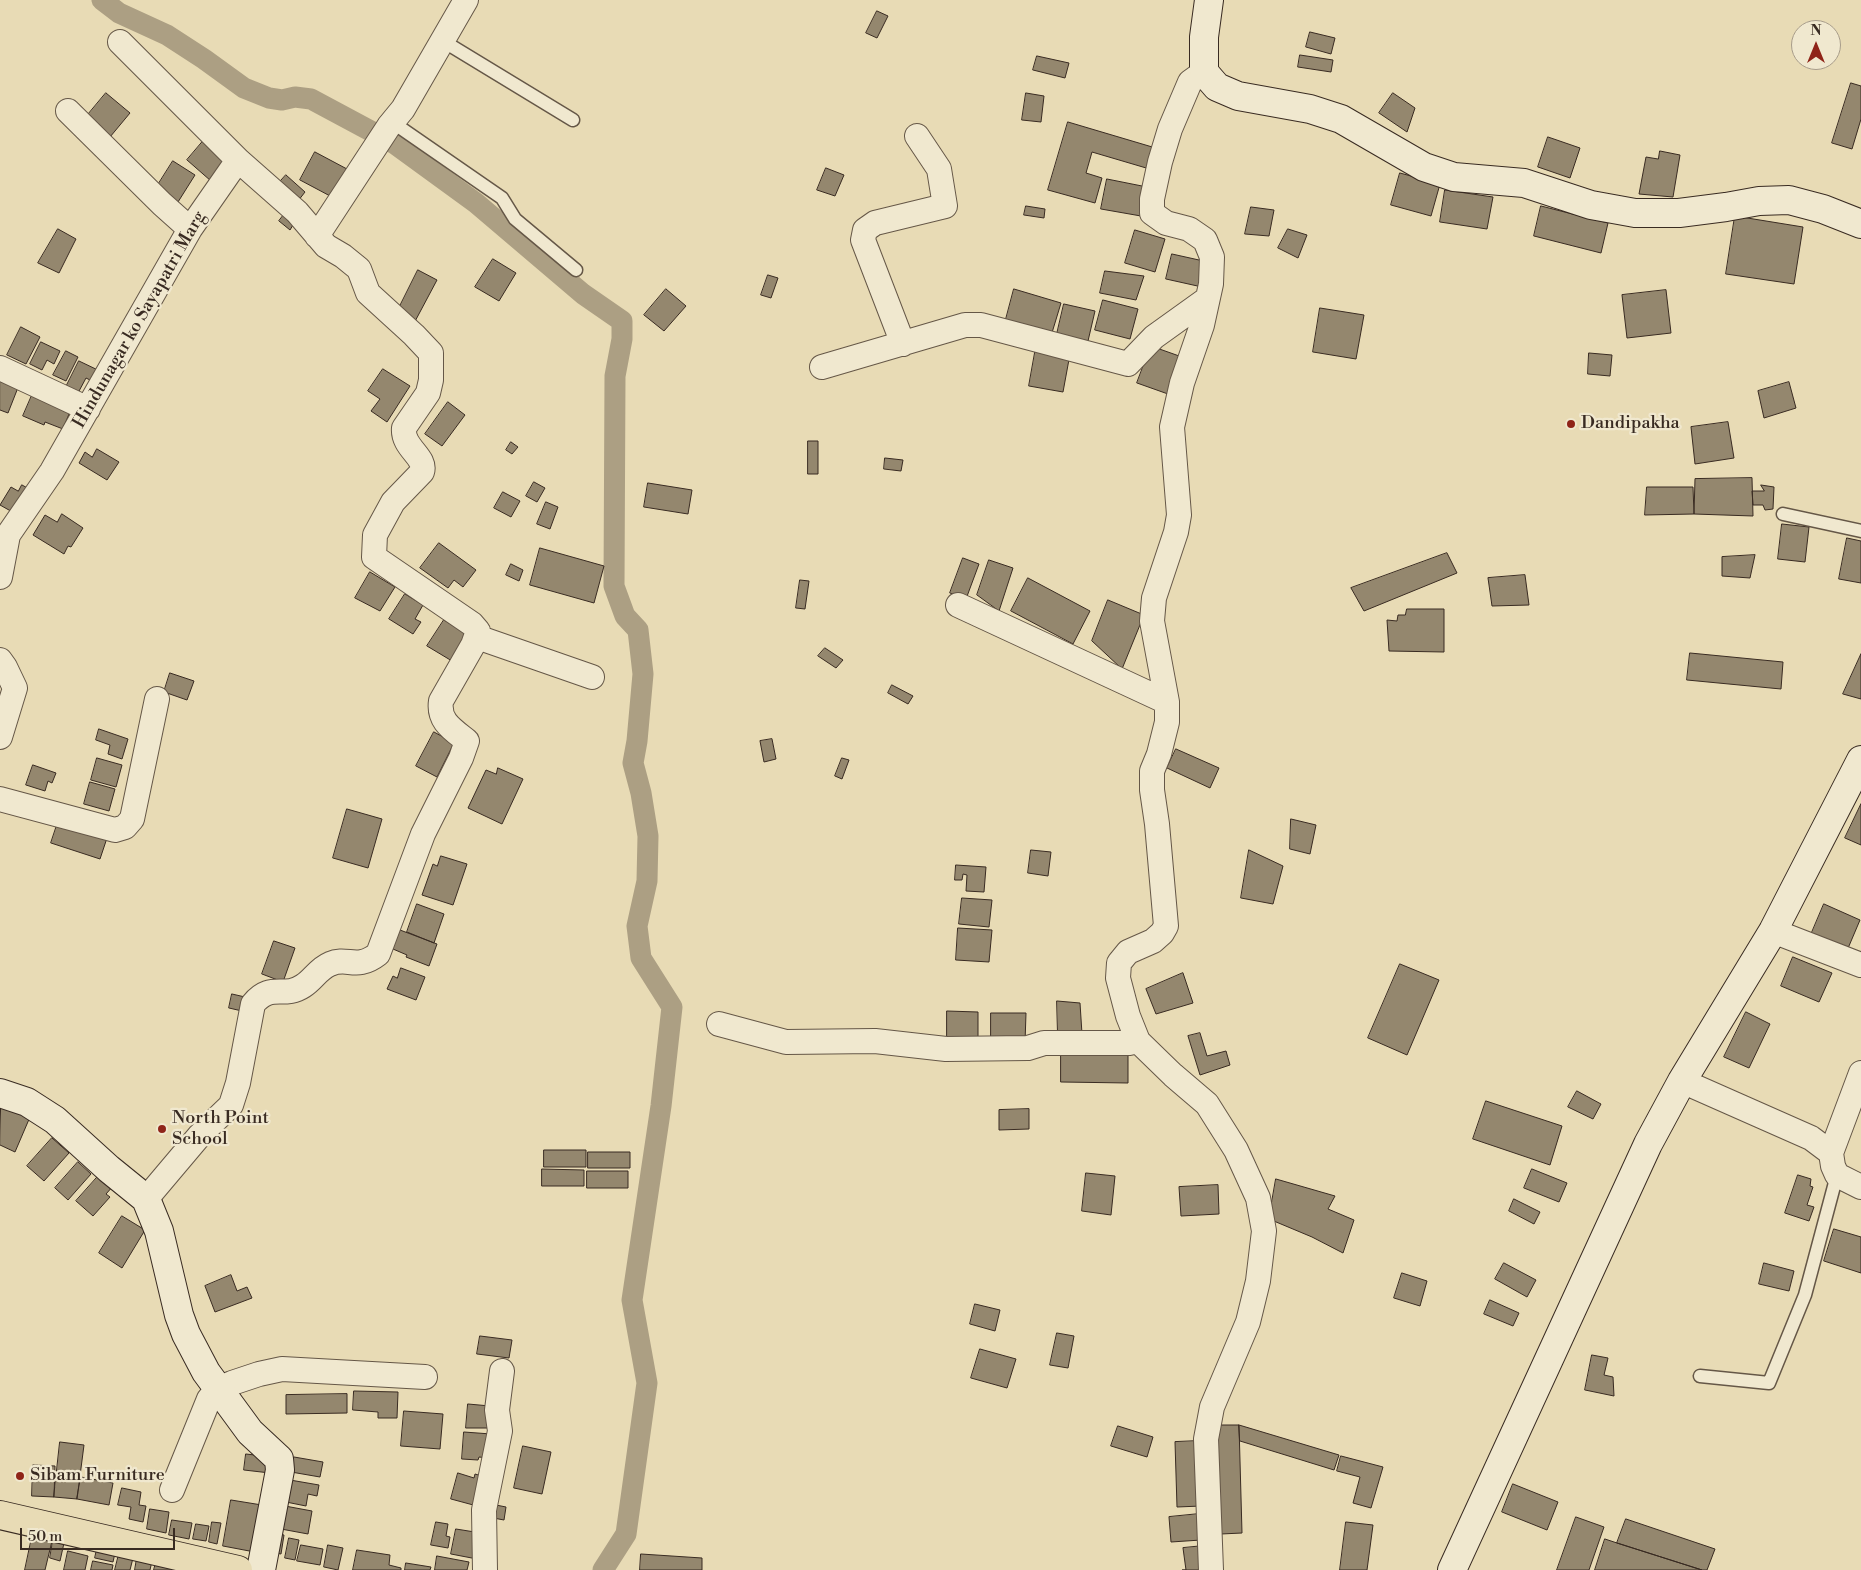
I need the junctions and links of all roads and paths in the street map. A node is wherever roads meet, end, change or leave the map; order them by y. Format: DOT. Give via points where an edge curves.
graph roads {
  1 [pos="466,0"];
  2 [pos="1209,0"];
  3 [pos="443,41"];
  4 [pos="120,42"];
  5 [pos="1204,72"];
  6 [pos="68,111"];
  7 [pos="573,120"];
  8 [pos="390,124"];
  9 [pos="917,136"];
  10 [pos="238,160"];
  11 [pos="1861,224"];
  12 [pos="190,229"];
  13 [pos="317,236"];
  14 [pos="576,270"];
  15 [pos="1208,299"];
  16 [pos="903,344"];
  17 [pos="822,367"];
  18 [pos="0,368"];
  19 [pos="88,409"];
  20 [pos="1783,514"];
  21 [pos="1861,531"];
  22 [pos="0,577"];
  23 [pos="958,605"];
  24 [pos="476,637"];
  25 [pos="0,660"];
  26 [pos="592,677"];
  27 [pos="157,699"];
  28 [pos="1167,702"];
  29 [pos="0,737"];
  30 [pos="1861,760"];
  31 [pos="0,799"];
  32 [pos="1773,931"];
  33 [pos="1861,965"];
  34 [pos="719,1024"];
  35 [pos="1138,1041"];
  36 [pos="1861,1073"];
  37 [pos="1682,1080"];
  38 [pos="0,1093"];
  39 [pos="1834,1164"];
  40 [pos="1861,1187"];
  41 [pos="146,1199"];
  42 [pos="502,1371"];
  43 [pos="1700,1376"];
  44 [pos="425,1377"];
  45 [pos="218,1390"];
  46 [pos="172,1490"];
  47 [pos="0,1515"];
  48 [pos="238,1570"];
  49 [pos="261,1570"];
  50 [pos="485,1570"];
  51 [pos="1210,1570"];
  52 [pos="1452,1570"];
  1 -- 3 [label="street"];
  2 -- 5 [label="main road"];
  3 -- 7 [label="lane"];
  3 -- 8 [label="street" via="403,109"];
  4 -- 10 [label="street"];
  5 -- 11 [label="main road" via="1217,87 1238,96 1310,109 1340,119 1424,167 1454,177 1524,183 1591,205 1634,213 1679,213 1759,201 1789,200 1823,208"];
  5 -- 15 [label="street" via="1190,82 1170,129 1152,199 1152,213 1166,223 1189,229 1205,240 1212,257"];
  6 -- 12 [label="street"];
  8 -- 13 [label="street"];
  8 -- 14 [label="lane" via="502,198 515,219"];
  9 -- 16 [label="street" via="939,169 945,206 875,223 865,230 862,240"];
  10 -- 12 [label="street, Hindunagar ko Sayapatri Marg"];
  10 -- 13 [label="street" via="291,206"];
  12 -- 19 [label="street, Hindunagar ko Sayapatri Marg"];
  13 -- 24 [label="street" via="359,269 368,293 430,353 428,393 403,434 424,468 393,502 375,535 374,557 472,624 478,631"];
  15 -- 16 [label="street" via="1154,337 1128,364 981,325 965,325"];
  15 -- 28 [label="street" via="1172,426 1179,515 1154,598 1152,622"];
  16 -- 17 [label="street"];
  18 -- 19 [label="street"];
  19 -- 22 [label="street, Hindunagar ko Sayapatri Marg" via="52,471 8,535"];
  20 -- 21 [label="lane"];
  23 -- 28 [label="street"];
  24 -- 26 [label="street"];
  24 -- 41 [label="street" via="441,701 440,709 442,718 467,741 424,834 378,954 360,964 332,963 303,986 291,991 268,991 260,996 253,1004 231,1105 200,1135"];
  25 -- 29 [label="street" via="14,688"];
  27 -- 31 [label="street" via="132,820 125,827 115,830"];
  28 -- 35 [label="street" via="1167,722 1152,771 1166,926 1162,934 1128,952 1119,963 1118,978"];
  30 -- 32 [label="main road"];
  32 -- 33 [label="street"];
  32 -- 37 [label="main road"];
  34 -- 35 [label="street" via="786,1042 875,1041 946,1049"];
  35 -- 51 [label="street" via="1207,1104 1236,1150 1258,1198 1264,1231 1258,1281 1248,1322 1212,1407 1206,1439"];
  36 -- 39 [label="street"];
  37 -- 39 [label="street" via="1811,1138"];
  37 -- 52 [label="main road" via="1616,1212"];
  38 -- 41 [label="main road" via="27,1102 55,1120"];
  39 -- 40 [label="street"];
  39 -- 43 [label="lane" via="1805,1295 1769,1383"];
  41 -- 45 [label="main road" via="159,1231 178,1315"];
  42 -- 50 [label="street" via="497,1410 500,1431 484,1510"];
  44 -- 45 [label="street" via="282,1369 258,1374"];
  45 -- 46 [label="street" via="202,1414"];
  45 -- 49 [label="main road" via="250,1432 279,1459"];
  47 -- 48 [label="main road"];
}
